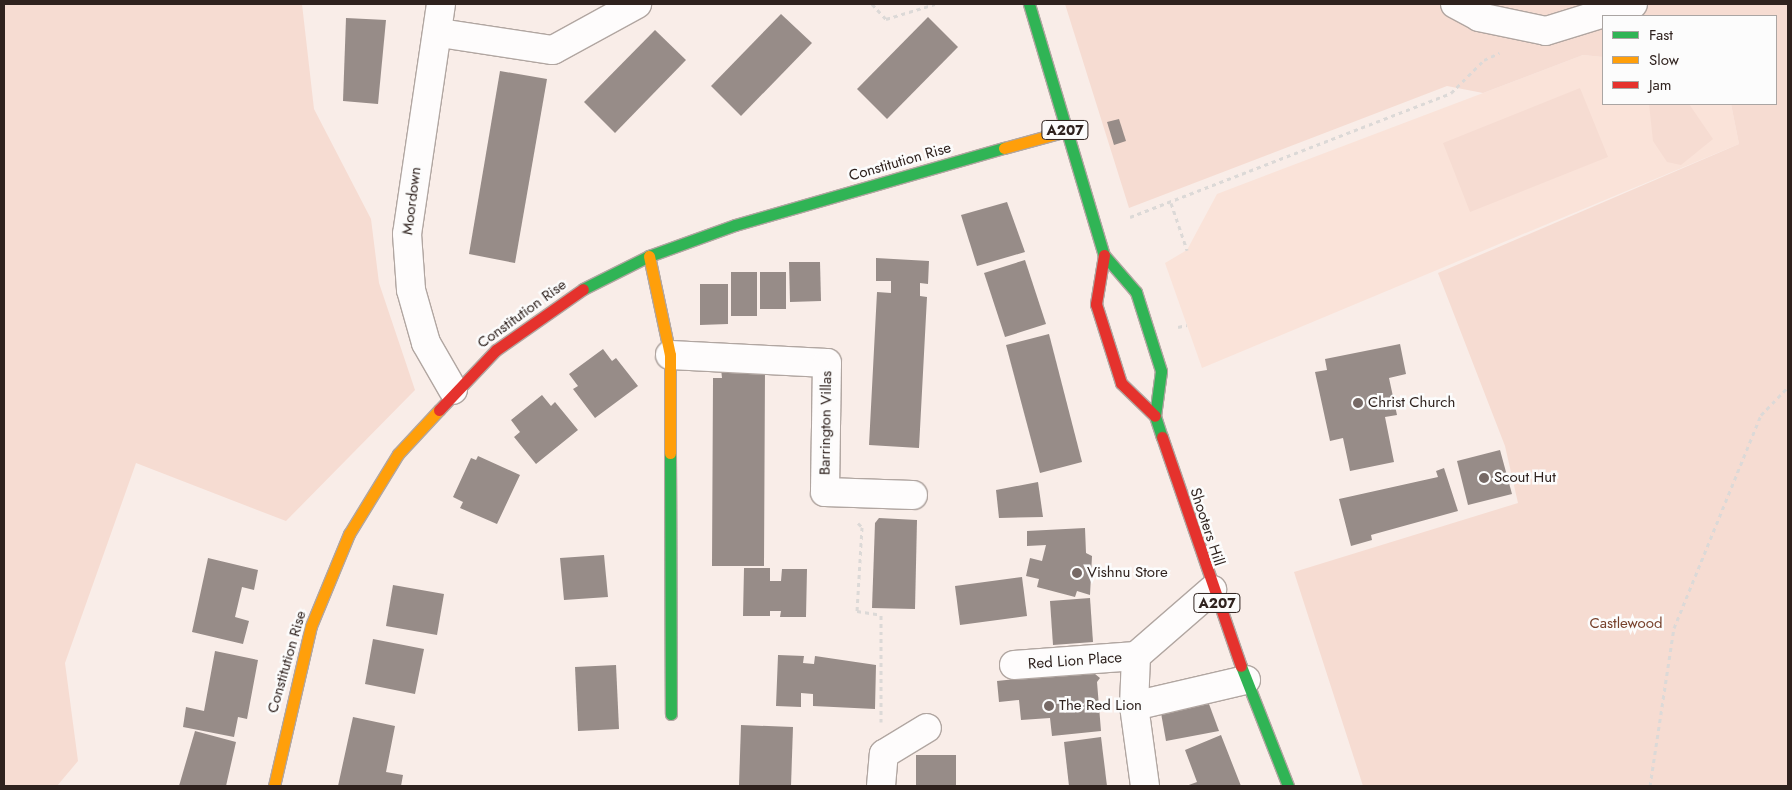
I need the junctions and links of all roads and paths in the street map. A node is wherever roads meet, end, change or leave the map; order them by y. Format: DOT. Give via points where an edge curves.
graph roads {
  1 [pos="442,4"];
  2 [pos="637,4"];
  3 [pos="872,4"];
  4 [pos="935,4"];
  5 [pos="1029,4"];
  6 [pos="1455,4"];
  7 [pos="1633,4"];
  8 [pos="440,33"];
  9 [pos="1502,52"];
  10 [pos="1066,131"];
  11 [pos="1171,203"];
  12 [pos="1130,217"];
  13 [pos="1187,250"];
  14 [pos="1104,255"];
  15 [pos="649,256"];
  16 [pos="670,355"];
  17 [pos="1788,387"];
  18 [pos="453,390"];
  19 [pos="1155,416"];
  20 [pos="825,492"];
  21 [pos="913,495"];
  22 [pos="1212,590"];
  23 [pos="1136,656"];
  24 [pos="1014,665"];
  25 [pos="1246,680"];
  26 [pos="1134,706"];
  27 [pos="880,710"];
  28 [pos="671,714"];
  29 [pos="927,728"];
  30 [pos="274,786"];
  31 [pos="881,786"];
  32 [pos="1145,786"];
  33 [pos="1288,786"];
  34 [pos="1650,786"];
  1 -- 8 [label="street, Moordown"];
  2 -- 8 [label="street" via="553,50"];
  3 -- 4 [label="path" via="886,19"];
  5 -- 10 [label="street, Shooters Hill / A207"];
  6 -- 7 [label="street" via="1479,17 1546,31"];
  8 -- 18 [label="street, Moordown" via="406,234 411,290 426,343"];
  9 -- 11 [label="path" via="1484,60 1451,93"];
  10 -- 14 [label="street, Shooters Hill / A207"];
  10 -- 15 [label="street, Constitution Rise" via="735,224"];
  11 -- 12 [label="path"];
  11 -- 13 [label="path"];
  14 -- 19 [label="street, Shooters Hill / A207" via="1136,292 1160,371"];
  14 -- 19 [label="street, Shooters Hill / A207" via="1096,304 1121,383"];
  15 -- 16 [label="street"];
  15 -- 18 [label="street, Constitution Rise" via="568,297 496,350"];
  16 -- 20 [label="street, Barrington Villas" via="827,363"];
  16 -- 28 [label="street"];
  17 -- 34 [label="path" via="1761,415 1674,628"];
  18 -- 30 [label="street, Constitution Rise" via="398,454 349,534 311,626 288,710"];
  19 -- 22 [label="street, Shooters Hill / A207"];
  20 -- 21 [label="street, Barrington Villas"];
  20 -- 27 [label="path" via="862,527 856,611 881,615"];
  22 -- 23 [label="street, Red Lion Place"];
  22 -- 25 [label="street, Shooters Hill / A207"];
  23 -- 24 [label="street, Red Lion Place"];
  23 -- 26 [label="street, Red Lion Place"];
  25 -- 26 [label="street"];
  25 -- 33 [label="street, Shooters Hill / A207"];
  26 -- 32 [label="street, Red Lion Place"];
  29 -- 31 [label="street" via="884,754"];
}
